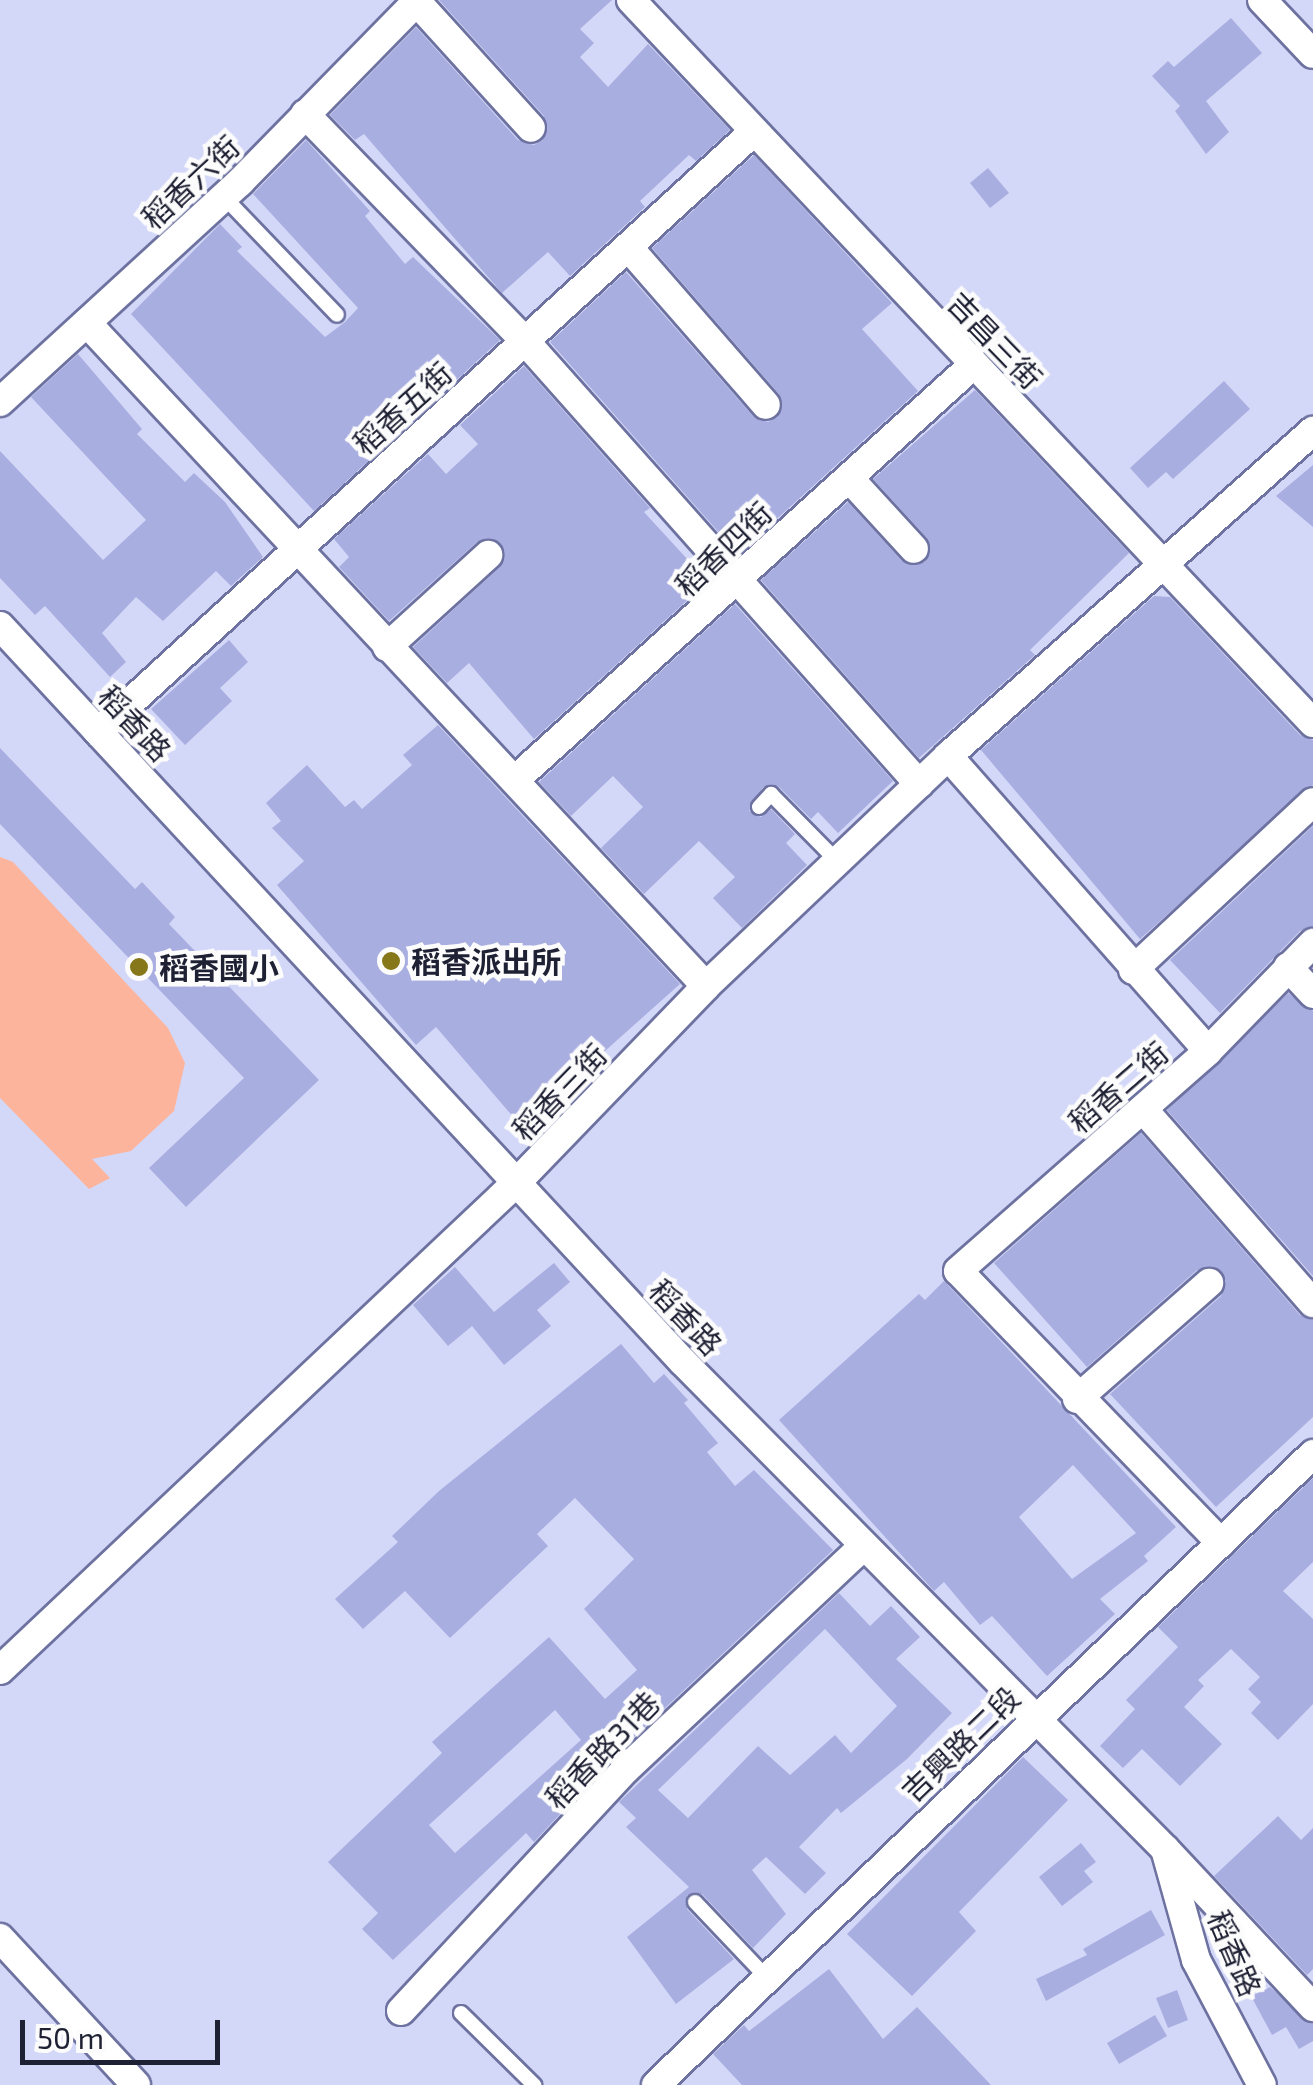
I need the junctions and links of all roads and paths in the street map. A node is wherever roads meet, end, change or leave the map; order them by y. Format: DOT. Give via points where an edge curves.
graph roads {
  1 [pos="631,0"];
  2 [pos="1262,0"];
  3 [pos="417,1"];
  4 [pos="1313,54"];
  5 [pos="305,114"];
  6 [pos="532,128"];
  7 [pos="751,134"];
  8 [pos="224,197"];
  9 [pos="629,248"];
  10 [pos="337,315"];
  11 [pos="86,323"];
  12 [pos="525,341"];
  13 [pos="973,365"];
  14 [pos="0,402"];
  15 [pos="766,406"];
  16 [pos="1313,431"];
  17 [pos="849,478"];
  18 [pos="914,549"];
  19 [pos="294,551"];
  20 [pos="488,555"];
  21 [pos="1168,563"];
  22 [pos="738,582"];
  23 [pos="0,626"];
  24 [pos="387,647"];
  25 [pos="1313,723"];
  26 [pos="98,732"];
  27 [pos="948,756"];
  28 [pos="516,779"];
  29 [pos="919,784"];
  30 [pos="1313,802"];
  31 [pos="760,807"];
  32 [pos="840,864"];
  33 [pos="1313,943"];
  34 [pos="1288,967"];
  35 [pos="1132,970"];
  36 [pos="706,986"];
  37 [pos="1313,994"];
  38 [pos="1208,1052"];
  39 [pos="1142,1110"];
  40 [pos="518,1181"];
  41 [pos="1209,1283"];
  42 [pos="1310,1292"];
  43 [pos="1077,1399"];
  44 [pos="1313,1454"];
  45 [pos="1221,1542"];
  46 [pos="862,1548"];
  47 [pos="0,1670"];
  48 [pos="1036,1715"];
  49 [pos="1165,1848"];
  50 [pos="696,1902"];
  51 [pos="0,1938"];
  52 [pos="767,1978"];
  53 [pos="1313,2006"];
  54 [pos="400,2011"];
  55 [pos="460,2012"];
  56 [pos="136,2085"];
  57 [pos="534,2085"];
  58 [pos="656,2085"];
  59 [pos="1262,2085"];
  1 -- 7 [label="street, 吉昌三街"];
  2 -- 4 [label="street"];
  3 -- 5 [label="street, 稻香六街"];
  3 -- 6 [label="street"];
  5 -- 8 [label="street, 稻香六街"];
  5 -- 12 [label="street"];
  7 -- 9 [label="street, 稻香五街"];
  7 -- 13 [label="street, 吉昌三街"];
  8 -- 10 [label="lane"];
  8 -- 11 [label="street, 稻香六街"];
  9 -- 12 [label="street, 稻香五街"];
  9 -- 15 [label="street"];
  11 -- 14 [label="street, 稻香六街"];
  11 -- 19 [label="street"];
  12 -- 19 [label="street, 稻香五街"];
  12 -- 22 [label="street"];
  13 -- 17 [label="street, 稻香四街"];
  13 -- 21 [label="street, 吉昌三街"];
  16 -- 21 [label="street, 稻香三街"];
  17 -- 18 [label="street"];
  17 -- 22 [label="street, 稻香四街"];
  19 -- 24 [label="street"];
  19 -- 26 [label="street, 稻香五街"];
  20 -- 24 [label="street"];
  21 -- 25 [label="street, 吉昌三街"];
  21 -- 27 [label="street, 稻香三街"];
  22 -- 28 [label="street, 稻香四街"];
  22 -- 29 [label="street"];
  23 -- 26 [label="street, 稻香路"];
  24 -- 28 [label="street"];
  26 -- 40 [label="street, 稻香路"];
  27 -- 29 [label="street, 稻香三街"];
  27 -- 35 [label="street"];
  28 -- 36 [label="street"];
  29 -- 32 [label="street, 稻香三街"];
  30 -- 35 [label="street"];
  31 -- 32 [label="lane" via="771,794"];
  32 -- 36 [label="street, 稻香三街"];
  33 -- 34 [label="street, 稻香二街"];
  34 -- 37 [label="street"];
  34 -- 38 [label="street, 稻香二街"];
  35 -- 38 [label="street"];
  36 -- 40 [label="street, 稻香三街"];
  38 -- 39 [label="street, 稻香二街"];
  39 -- 42 [label="street"];
  39 -- 43 [label="street, 稻香二街" via="958,1271"];
  40 -- 46 [label="street, 稻香路"];
  40 -- 47 [label="street, 稻香三街"];
  41 -- 43 [label="street"];
  43 -- 45 [label="street"];
  44 -- 45 [label="street, 吉興路二段"];
  45 -- 48 [label="street, 吉興路二段"];
  46 -- 48 [label="street, 稻香路"];
  46 -- 54 [label="street, 稻香路31巷" via="626,1769"];
  48 -- 49 [label="street, 稻香路"];
  48 -- 52 [label="street, 吉興路二段"];
  49 -- 53 [label="street"];
  49 -- 59 [label="street, 稻香路" via="1196,1960"];
  50 -- 52 [label="lane"];
  51 -- 56 [label="street"];
  52 -- 58 [label="street, 吉興路二段"];
  55 -- 57 [label="lane"];
}
